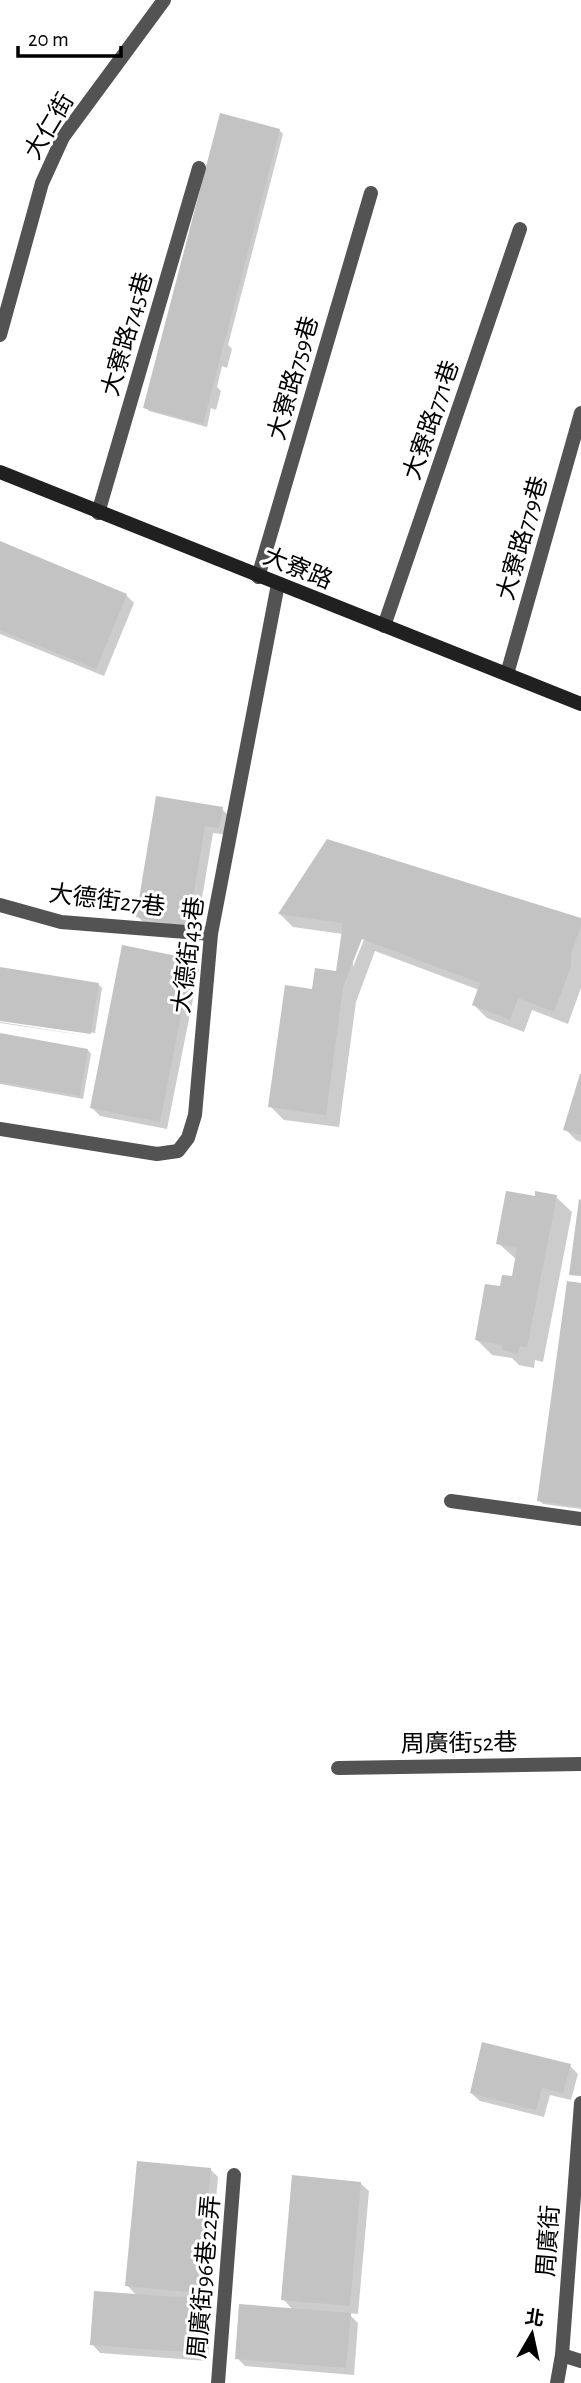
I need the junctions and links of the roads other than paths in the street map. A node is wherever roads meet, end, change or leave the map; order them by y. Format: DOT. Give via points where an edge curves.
graph roads {
  1 [pos="164,0"];
  2 [pos="199,168"];
  3 [pos="371,193"];
  4 [pos="520,229"];
  5 [pos="0,335"];
  6 [pos="581,413"];
  7 [pos="0,472"];
  8 [pos="98,513"];
  9 [pos="258,577"];
  10 [pos="278,584"];
  11 [pos="384,626"];
  12 [pos="507,674"];
  13 [pos="581,704"];
  14 [pos="0,905"];
  15 [pos="211,934"];
  16 [pos="0,1129"];
  17 [pos="450,1502"];
  18 [pos="581,1519"];
  19 [pos="581,1764"];
  20 [pos="338,1768"];
  21 [pos="581,2103"];
  22 [pos="234,2175"];
  23 [pos="562,2355"];
  24 [pos="581,2361"];
  25 [pos="218,2383"];
  26 [pos="557,2383"];
  1 -- 5 [label="street, 大仁街" via="63,137 42,183"];
  2 -- 8 [label="street, 大寮路745巷"];
  3 -- 9 [label="street, 大寮路759巷"];
  4 -- 11 [label="street, 大寮路771巷"];
  6 -- 12 [label="street, 大寮路779巷"];
  7 -- 8 [label="street, 大寮路"];
  8 -- 9 [label="street, 大寮路"];
  9 -- 10 [label="street, 大寮路"];
  10 -- 11 [label="street, 大寮路"];
  10 -- 15 [label="street, 大德街43巷"];
  11 -- 12 [label="street, 大寮路"];
  12 -- 13 [label="street, 大寮路"];
  14 -- 15 [label="street, 大德街27巷" via="61,922"];
  15 -- 16 [label="street, 大德街43巷" via="195,1115 178,1152 157,1154"];
  17 -- 18 [label="street"];
  19 -- 20 [label="street, 周廣街52巷"];
  21 -- 23 [label="street, 周廣街"];
  22 -- 25 [label="street, 周廣街96巷22弄"];
  23 -- 24 [label="street"];
  23 -- 26 [label="street, 周廣街"];
}
